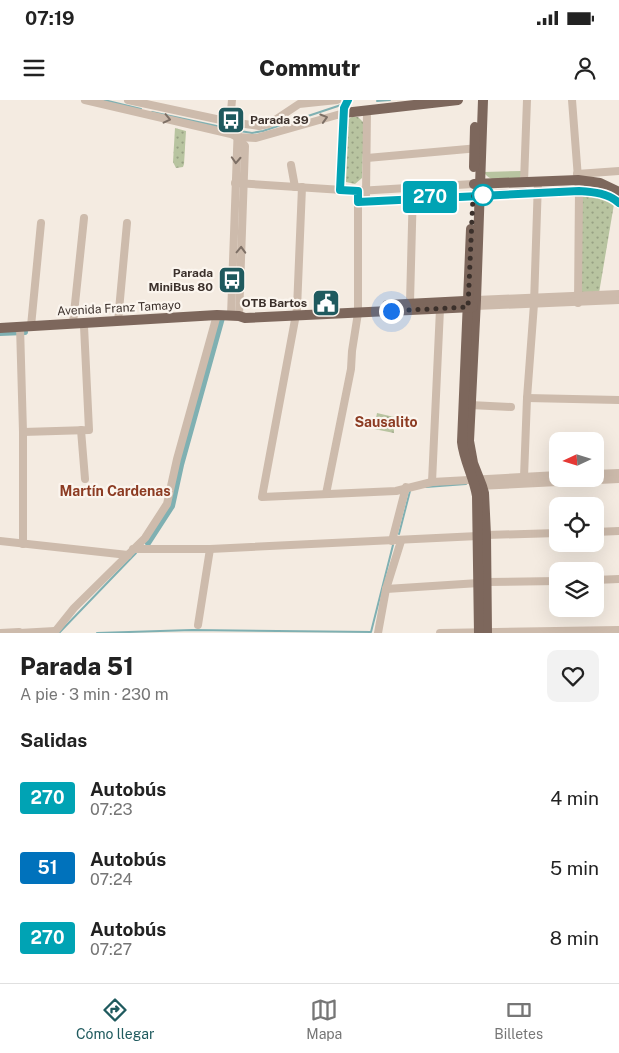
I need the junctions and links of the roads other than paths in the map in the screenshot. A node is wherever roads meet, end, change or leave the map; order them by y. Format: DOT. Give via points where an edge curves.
graph roads {
  1 [pos="86,100"];
  2 [pos="128,100"];
  3 [pos="232,100"];
  4 [pos="458,100"];
  5 [pos="476,100"];
  6 [pos="483,100"];
  7 [pos="527,100"];
  8 [pos="572,100"];
  9 [pos="367,104"];
  10 [pos="344,105"];
  11 [pos="144,110"];
  12 [pos="236,129"];
  13 [pos="478,148"];
  14 [pos="366,158"];
  15 [pos="291,165"];
  16 [pos="619,171"];
  17 [pos="538,181"];
  18 [pos="578,181"];
  19 [pos="524,182"];
  20 [pos="239,183"];
  21 [pos="476,184"];
  22 [pos="298,187"];
  23 [pos="413,187"];
  24 [pos="340,190"];
  25 [pos="362,191"];
  26 [pos="538,192"];
  27 [pos="619,192"];
  28 [pos="476,196"];
  29 [pos="413,198"];
  30 [pos="362,202"];
  31 [pos="619,203"];
  32 [pos="84,218"];
  33 [pos="41,223"];
  34 [pos="127,223"];
  35 [pos="619,294"];
  36 [pos="577,300"];
  37 [pos="619,300"];
  38 [pos="534,301"];
  39 [pos="410,303"];
  40 [pos="472,304"];
  41 [pos="440,309"];
  42 [pos="358,310"];
  43 [pos="296,312"];
  44 [pos="217,315"];
  45 [pos="235,316"];
  46 [pos="118,321"];
  47 [pos="78,323"];
  48 [pos="20,326"];
  49 [pos="32,326"];
  50 [pos="0,328"];
  51 [pos="527,398"];
  52 [pos="619,400"];
  53 [pos="470,405"];
  54 [pos="511,407"];
  55 [pos="81,430"];
  56 [pos="23,432"];
  57 [pos="619,473"];
  58 [pos="604,474"];
  59 [pos="549,476"];
  60 [pos="524,477"];
  61 [pos="84,479"];
  62 [pos="619,479"];
  63 [pos="432,482"];
  64 [pos="477,483"];
  65 [pos="406,487"];
  66 [pos="326,494"];
  67 [pos="619,531"];
  68 [pos="604,532"];
  69 [pos="549,533"];
  70 [pos="482,536"];
  71 [pos="0,541"];
  72 [pos="392,541"];
  73 [pos="401,541"];
  74 [pos="23,544"];
  75 [pos="210,550"];
  76 [pos="130,552"];
  77 [pos="619,579"];
  78 [pos="604,580"];
  79 [pos="549,581"];
  80 [pos="482,582"];
  81 [pos="386,589"];
  82 [pos="198,625"];
  83 [pos="619,630"];
  84 [pos="0,632"];
  85 [pos="54,632"];
  86 [pos="607,632"];
  87 [pos="19,633"];
  88 [pos="378,633"];
  89 [pos="440,633"];
  90 [pos="483,633"];
  1 -- 11 [label="street"];
  2 -- 11 [label="street"];
  3 -- 12 [label="street"];
  4 -- 9 [label="main road"];
  5 -- 13 [label="main road"];
  6 -- 13 [label="main road"];
  7 -- 19 [label="street"];
  8 -- 18 [label="street"];
  9 -- 10 [label="main road"];
  9 -- 14 [label="street"];
  10 -- 12 [label="street" via="300,104 269,124"];
  12 -- 10 [label="street, one-way" via="256,138"];
  10 -- 24 [label="street"];
  11 -- 12 [label="street"];
  11 -- 12 [label="street, one-way" via="231,134"];
  12 -- 20 [label="street"];
  13 -- 14 [label="street"];
  13 -- 21 [label="main road"];
  14 -- 25 [label="street"];
  15 -- 22 [label="street"];
  16 -- 18 [label="street"];
  17 -- 18 [label="main road"];
  17 -- 19 [label="main road"];
  17 -- 26 [label="street"];
  18 -- 26 [label="main road"];
  18 -- 27 [label="main road" via="600,184"];
  18 -- 31 [label="main road"];
  18 -- 36 [label="street"];
  19 -- 21 [label="main road"];
  20 -- 22 [label="street"];
  20 -- 45 [label="street"];
  21 -- 23 [label="street"];
  21 -- 28 [label="main road"];
  22 -- 24 [label="street"];
  22 -- 43 [label="street"];
  23 -- 25 [label="street"];
  23 -- 29 [label="street"];
  24 -- 25 [label="street"];
  25 -- 30 [label="street"];
  26 -- 28 [label="main road"];
  26 -- 38 [label="street"];
  28 -- 29 [label="street"];
  28 -- 40 [label="main road"];
  29 -- 30 [label="street"];
  29 -- 39 [label="street"];
  30 -- 42 [label="street"];
  32 -- 47 [label="street"];
  33 -- 49 [label="street"];
  34 -- 46 [label="street"];
  35 -- 36 [label="street, Avenida Franz Tamayo"];
  36 -- 37 [label="street, Avenida Franz Tamayo"];
  36 -- 38 [label="street, Avenida Franz Tamayo"];
  38 -- 40 [label="street, Avenida Franz Tamayo"];
  38 -- 51 [label="street"];
  39 -- 40 [label="main road, Avenida Franz Tamayo"];
  39 -- 42 [label="main road, Avenida Franz Tamayo"];
  40 -- 41 [label="main road, Avenida Franz Tamayo"];
  40 -- 53 [label="main road"];
  40 -- 64 [label="main road" via="462,442 465,460"];
  41 -- 42 [label="main road, Avenida Franz Tamayo"];
  41 -- 63 [label="street"];
  42 -- 43 [label="main road, Avenida Franz Tamayo"];
  42 -- 66 [label="street" via="351,369"];
  43 -- 45 [label="main road, Avenida Franz Tamayo"];
  43 -- 66 [label="street" via="262,497"];
  44 -- 45 [label="main road, Avenida Franz Tamayo"];
  44 -- 46 [label="main road, Avenida Franz Tamayo"];
  44 -- 76 [label="street" via="167,504 145,538"];
  46 -- 47 [label="main road, Avenida Franz Tamayo"];
  47 -- 49 [label="main road, Avenida Franz Tamayo"];
  47 -- 55 [label="street" via="84,326 88,430"];
  48 -- 49 [label="main road, Avenida Franz Tamayo"];
  48 -- 50 [label="main road, Avenida Franz Tamayo"];
  48 -- 56 [label="street"];
  51 -- 52 [label="street"];
  51 -- 60 [label="street"];
  53 -- 54 [label="street"];
  53 -- 64 [label="main road" via="470,448"];
  55 -- 56 [label="street"];
  55 -- 61 [label="street"];
  56 -- 74 [label="street"];
  57 -- 58 [label="street"];
  59 -- 60 [label="street"];
  60 -- 64 [label="street"];
  62 -- 64 [label="street"];
  63 -- 64 [label="street"];
  63 -- 65 [label="street"];
  64 -- 70 [label="main road"];
  65 -- 66 [label="street"];
  65 -- 72 [label="street"];
  67 -- 68 [label="street"];
  69 -- 70 [label="street"];
  70 -- 73 [label="street"];
  70 -- 80 [label="main road"];
  71 -- 74 [label="street"];
  72 -- 73 [label="street"];
  72 -- 75 [label="street"];
  73 -- 81 [label="street"];
  74 -- 76 [label="street"];
  75 -- 76 [label="street"];
  75 -- 82 [label="street"];
  76 -- 85 [label="street"];
  77 -- 78 [label="street"];
  79 -- 80 [label="street"];
  80 -- 81 [label="street"];
  80 -- 90 [label="main road"];
  81 -- 88 [label="street"];
  83 -- 86 [label="street"];
  84 -- 87 [label="street"];
  85 -- 87 [label="street"];
  86 -- 90 [label="street"];
  89 -- 90 [label="street"];
}
